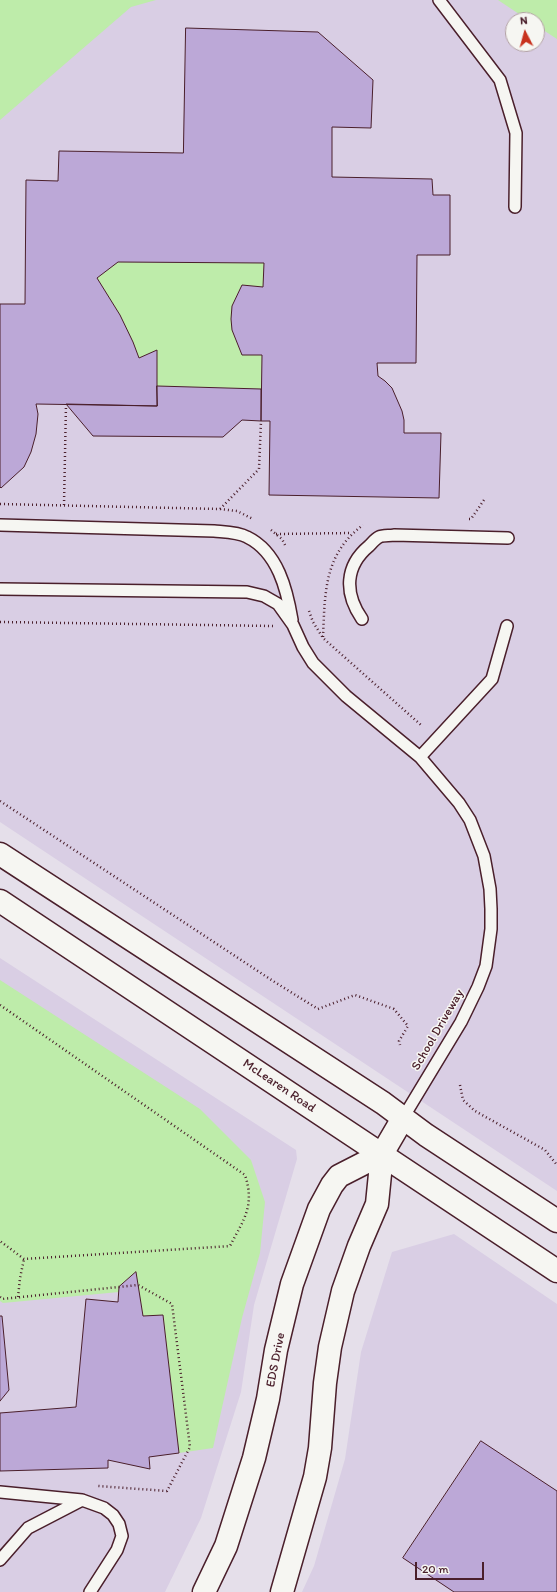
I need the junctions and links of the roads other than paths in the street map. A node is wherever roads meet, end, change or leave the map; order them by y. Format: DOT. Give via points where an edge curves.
graph roads {
  1 [pos="439,0"];
  2 [pos="516,207"];
  3 [pos="0,525"];
  4 [pos="508,538"];
  5 [pos="0,589"];
  6 [pos="362,619"];
  7 [pos="293,625"];
  8 [pos="507,626"];
  9 [pos="420,756"];
  10 [pos="0,854"];
  11 [pos="0,901"];
  12 [pos="403,1118"];
  13 [pos="382,1154"];
  14 [pos="557,1221"];
  15 [pos="557,1271"];
  16 [pos="0,1492"];
  17 [pos="82,1500"];
  18 [pos="0,1560"];
  19 [pos="90,1592"];
  20 [pos="204,1592"];
  21 [pos="282,1592"];
  1 -- 2 [label="lane" via="500,80 516,133"];
  3 -- 7 [label="lane" via="214,531 247,537 265,550 275,566 282,580"];
  4 -- 6 [label="lane" via="394,535 378,537 356,558 352,567 350,589 357,612"];
  5 -- 7 [label="lane" via="247,592 264,596 278,604"];
  7 -- 9 [label="lane, School Driveway" via="313,663 346,696"];
  8 -- 9 [label="lane" via="492,679"];
  9 -- 12 [label="lane, School Driveway" via="459,803 478,838 490,889 491,929 486,966 470,1006"];
  10 -- 12 [label="main road"];
  11 -- 13 [label="main road, McLearen Road"];
  12 -- 13 [label="main road"];
  12 -- 14 [label="main road"];
  13 -- 15 [label="main road, McLearen Road"];
  13 -- 20 [label="main road, EDS Drive" via="339,1176 319,1209 292,1284 254,1458 226,1546"];
  13 -- 21 [label="main road" via="377,1204 354,1258 336,1318 325,1383 315,1477"];
  16 -- 17 [label="lane"];
  17 -- 18 [label="lane" via="28,1528"];
  17 -- 19 [label="lane" via="104,1508 113,1515 122,1536 117,1550"];
}
